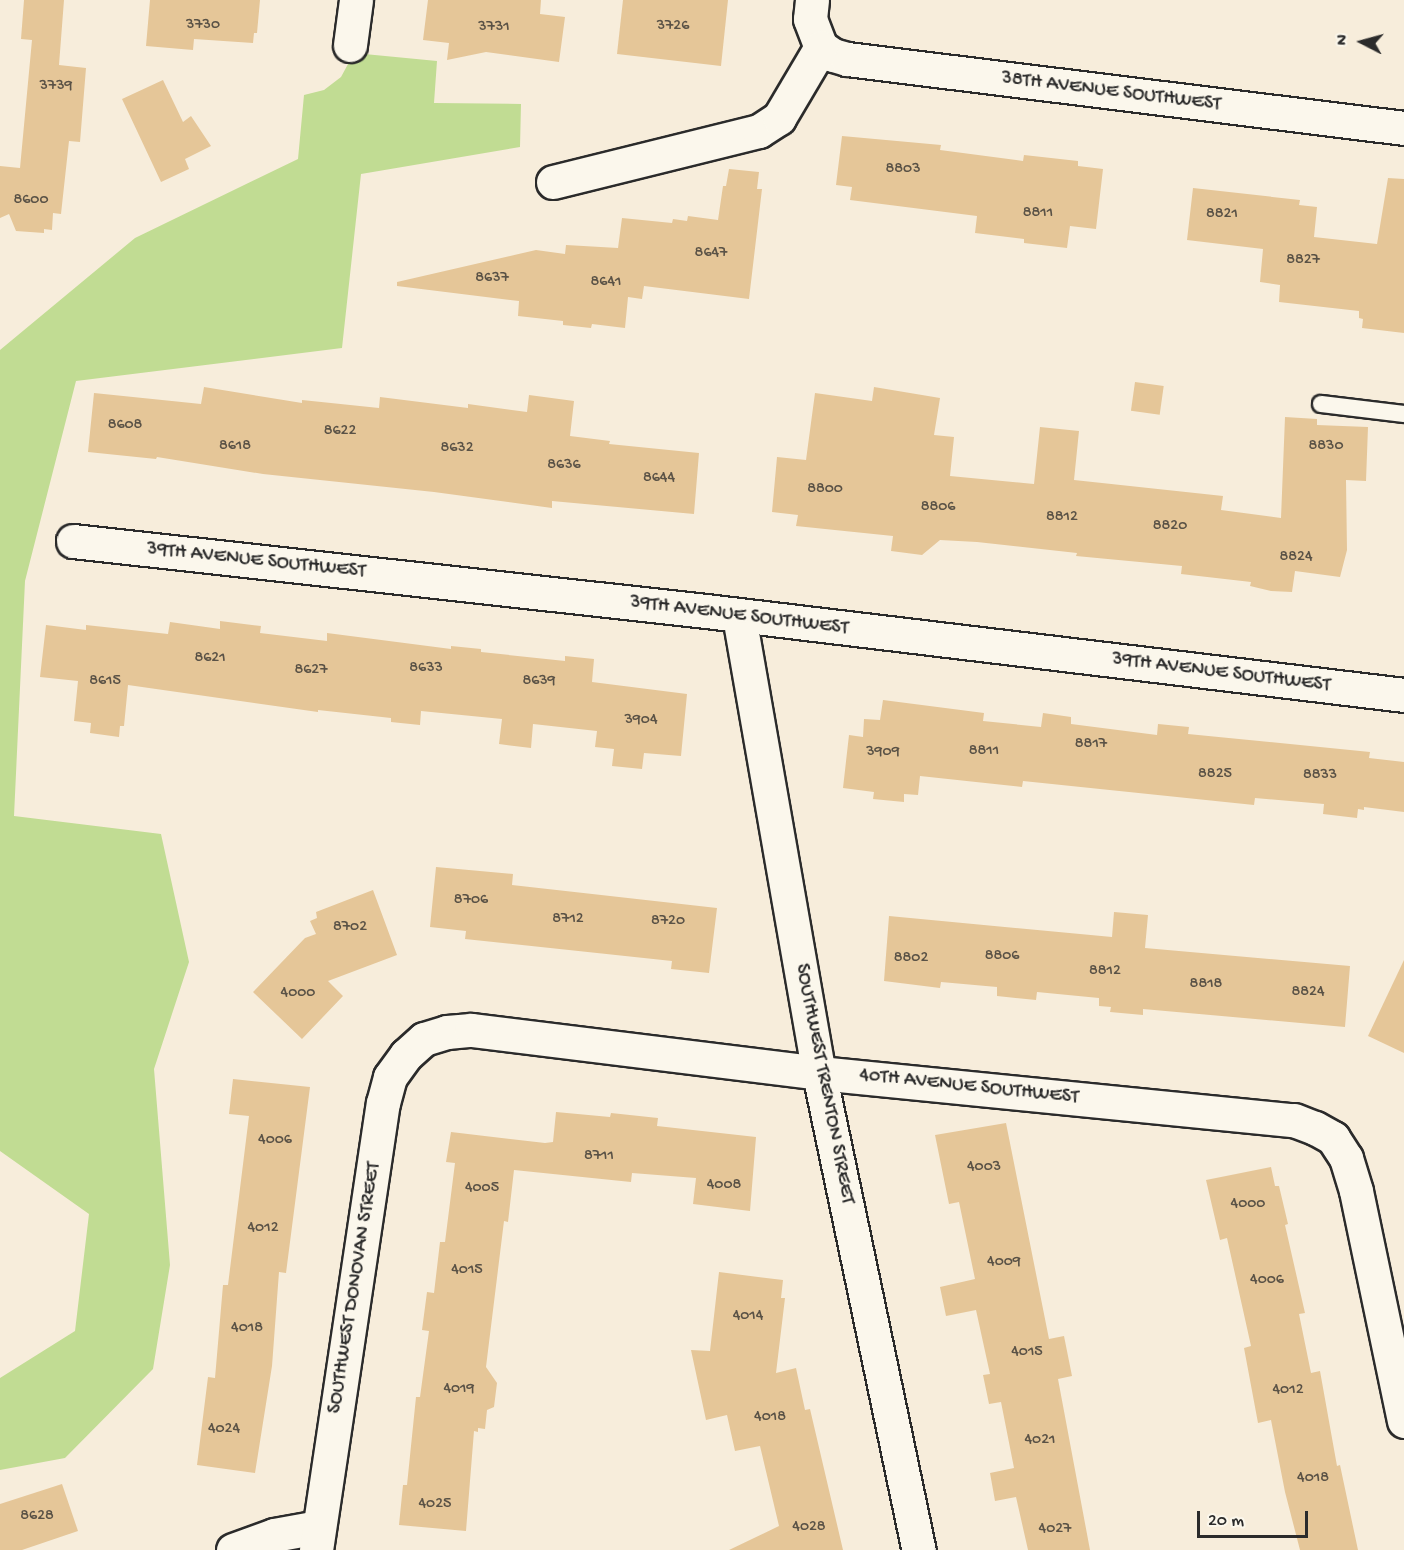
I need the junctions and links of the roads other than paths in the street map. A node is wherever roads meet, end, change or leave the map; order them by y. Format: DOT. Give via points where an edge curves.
graph roads {
  1 [pos="356,0"];
  2 [pos="812,0"];
  3 [pos="350,45"];
  4 [pos="821,47"];
  5 [pos="1404,128"];
  6 [pos="553,182"];
  7 [pos="1322,404"];
  8 [pos="1404,414"];
  9 [pos="73,541"];
  10 [pos="739,616"];
  11 [pos="1404,695"];
  12 [pos="424,1039"];
  13 [pos="819,1073"];
  14 [pos="1404,1421"];
  15 [pos="317,1539"];
  16 [pos="233,1550"];
  17 [pos="919,1550"];
  1 -- 3 [label="street"];
  2 -- 4 [label="street" via="810,19"];
  4 -- 5 [label="street, 38TH AVENUE SOUTHWEST" via="833,55 887,65"];
  4 -- 6 [label="street" via="779,118 759,131"];
  7 -- 8 [label="lane"];
  9 -- 10 [label="street, 39TH AVENUE SOUTHWEST"];
  10 -- 11 [label="street, 39TH AVENUE SOUTHWEST"];
  10 -- 13 [label="street, SOUTHWEST TRENTON STREET"];
  12 -- 13 [label="street, 40TH AVENUE SOUTHWEST" via="471,1030"];
  12 -- 15 [label="street, SOUTHWEST DONOVAN STREET" via="390,1077 383,1103"];
  13 -- 14 [label="street, 40TH AVENUE SOUTHWEST" via="1294,1120 1333,1138 1346,1158 1356,1191"];
  13 -- 17 [label="street, SOUTHWEST TRENTON STREET"];
  15 -- 16 [label="street" via="274,1535"];
}
